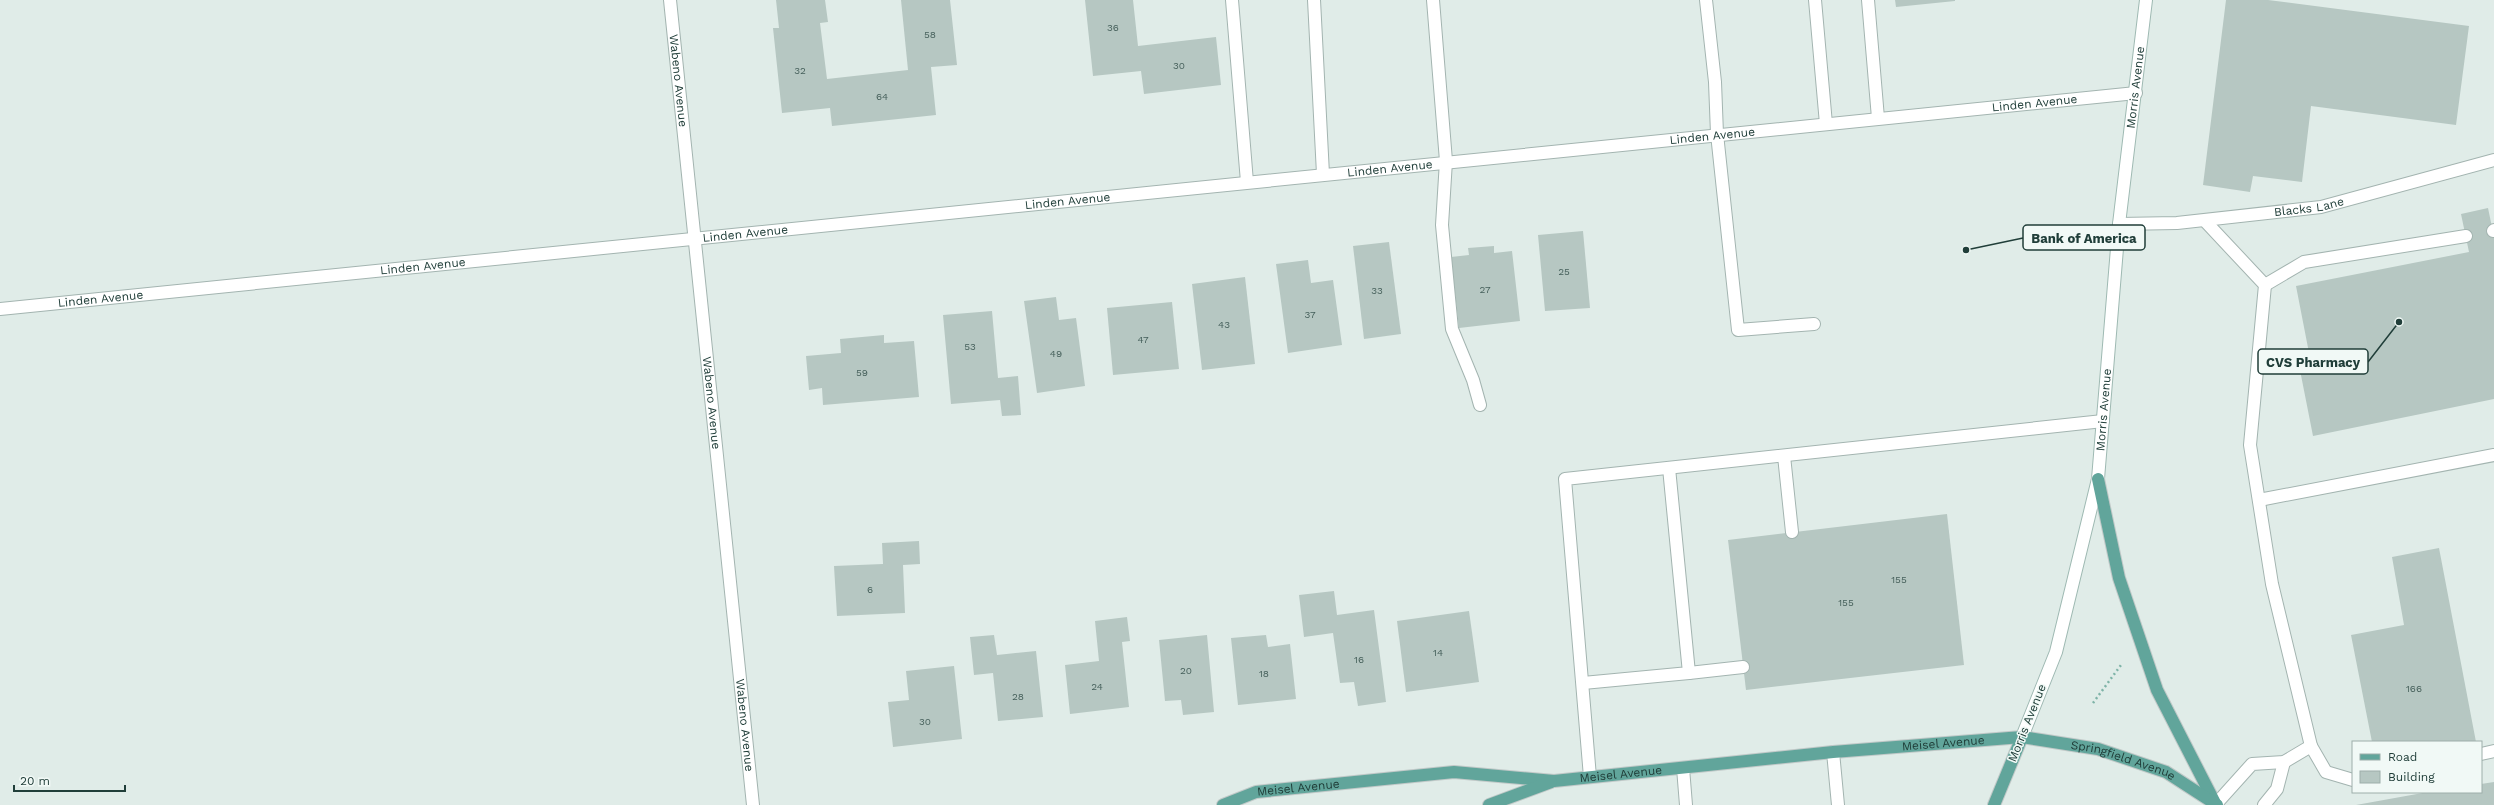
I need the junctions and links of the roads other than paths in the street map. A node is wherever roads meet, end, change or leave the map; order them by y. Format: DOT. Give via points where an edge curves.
graph roads {
  1 [pos="670,0"];
  2 [pos="1232,0"];
  3 [pos="1314,0"];
  4 [pos="1433,0"];
  5 [pos="1706,0"];
  6 [pos="1815,0"];
  7 [pos="1868,0"];
  8 [pos="2146,0"];
  9 [pos="2136,93"];
  10 [pos="1878,118"];
  11 [pos="1826,124"];
  12 [pos="1716,134"];
  13 [pos="2494,160"];
  14 [pos="1446,162"];
  15 [pos="1323,174"];
  16 [pos="1247,182"];
  17 [pos="2204,221"];
  18 [pos="2119,224"];
  19 [pos="2466,236"];
  20 [pos="696,239"];
  21 [pos="2265,285"];
  22 [pos="0,309"];
  23 [pos="1814,324"];
  24 [pos="1480,405"];
  25 [pos="2103,421"];
  26 [pos="2494,455"];
  27 [pos="1784,456"];
  28 [pos="1668,468"];
  29 [pos="2098,479"];
  30 [pos="2259,500"];
  31 [pos="1792,532"];
  32 [pos="1743,667"];
  33 [pos="1689,673"];
  34 [pos="1583,683"];
  35 [pos="2022,737"];
  36 [pos="2311,746"];
  37 [pos="2494,751"];
  38 [pos="1833,752"];
  39 [pos="2482,754"];
  40 [pos="2284,762"];
  41 [pos="1682,768"];
  42 [pos="1590,777"];
  43 [pos="2352,780"];
  44 [pos="1554,781"];
  45 [pos="753,805"];
  46 [pos="1223,805"];
  47 [pos="1489,805"];
  48 [pos="1686,805"];
  49 [pos="1838,805"];
  50 [pos="1994,805"];
  51 [pos="2216,805"];
  52 [pos="2264,805"];
  1 -- 20 [label="street, Wabeno Avenue"];
  2 -- 16 [label="street"];
  3 -- 15 [label="street"];
  4 -- 14 [label="street"];
  5 -- 12 [label="street" via="1715,82"];
  6 -- 11 [label="street"];
  7 -- 10 [label="street"];
  8 -- 9 [label="street, Morris Avenue"];
  9 -- 10 [label="street, Linden Avenue"];
  9 -- 18 [label="street, Morris Avenue"];
  10 -- 11 [label="street, Linden Avenue"];
  11 -- 12 [label="street, Linden Avenue"];
  12 -- 14 [label="street, Linden Avenue"];
  12 -- 23 [label="street" via="1738,330"];
  13 -- 17 [label="street, Blacks Lane" via="2321,207"];
  14 -- 15 [label="street, Linden Avenue"];
  14 -- 24 [label="street" via="1442,225 1452,329"];
  15 -- 16 [label="street, Linden Avenue"];
  16 -- 20 [label="street, Linden Avenue"];
  17 -- 18 [label="street, Blacks Lane"];
  17 -- 21 [label="street"];
  18 -- 25 [label="street, Morris Avenue"];
  19 -- 21 [label="street" via="2304,262"];
  20 -- 22 [label="street, Linden Avenue"];
  20 -- 45 [label="street, Wabeno Avenue"];
  21 -- 30 [label="street" via="2250,445"];
  25 -- 27 [label="street"];
  25 -- 29 [label="street, Morris Avenue"];
  26 -- 30 [label="street"];
  27 -- 28 [label="street"];
  27 -- 31 [label="street"];
  28 -- 33 [label="street"];
  28 -- 34 [label="street" via="1565,479"];
  29 -- 35 [label="street, Morris Avenue" via="2056,652"];
  29 -- 51 [label="main road" via="2119,578 2157,690"];
  30 -- 36 [label="street" via="2272,584"];
  32 -- 33 [label="street"];
  33 -- 34 [label="street"];
  34 -- 42 [label="street"];
  35 -- 38 [label="main road, Meisel Avenue"];
  35 -- 50 [label="main road, Morris Avenue"];
  35 -- 51 [label="main road, Springfield Avenue" via="2098,749 2166,772"];
  36 -- 40 [label="street"];
  36 -- 43 [label="street" via="2326,772"];
  37 -- 39 [label="street"];
  38 -- 41 [label="main road, Meisel Avenue"];
  38 -- 49 [label="street"];
  40 -- 51 [label="street" via="2252,764"];
  40 -- 52 [label="street" via="2277,789"];
  41 -- 42 [label="main road, Meisel Avenue"];
  41 -- 48 [label="street"];
  42 -- 44 [label="main road, Meisel Avenue"];
  44 -- 46 [label="main road, Meisel Avenue" via="1454,772 1256,792"];
  44 -- 47 [label="main road"];
}
